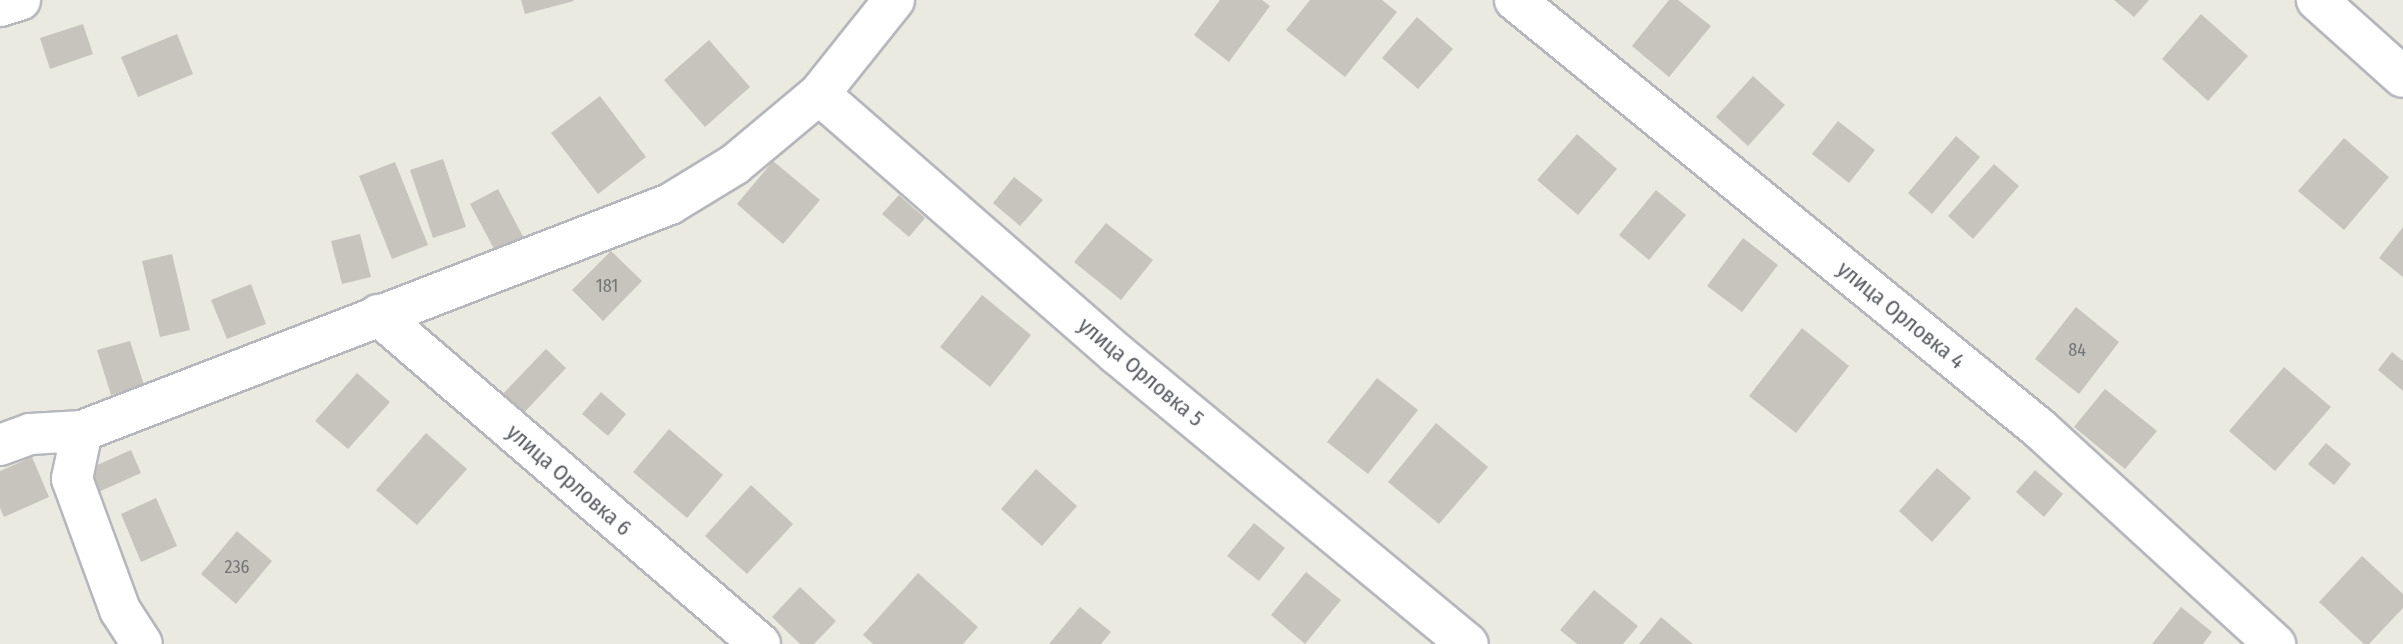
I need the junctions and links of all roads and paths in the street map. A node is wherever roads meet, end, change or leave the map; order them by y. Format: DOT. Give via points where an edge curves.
graph roads {
  1 [pos="20,0"];
  2 [pos="894,0"];
  3 [pos="1515,0"];
  4 [pos="2317,0"];
  5 [pos="0,6"];
  6 [pos="2403,77"];
  7 [pos="819,94"];
  8 [pos="378,315"];
  9 [pos="82,431"];
  10 [pos="0,445"];
  11 [pos="142,644"];
  12 [pos="760,644"];
  13 [pos="1468,644"];
  14 [pos="2275,644"];
  1 -- 5 [label="street"];
  2 -- 7 [label="street"];
  3 -- 14 [label="street, улица Орловка 4" via="2040,429"];
  4 -- 6 [label="street"];
  7 -- 8 [label="street" via="734,165 670,204"];
  7 -- 13 [label="street, улица Орловка 5" via="1117,354"];
  8 -- 9 [label="street"];
  8 -- 12 [label="street, улица Орловка 6"];
  9 -- 10 [label="street" via="30,434"];
  9 -- 11 [label="street" via="72,479 120,610"];
}
